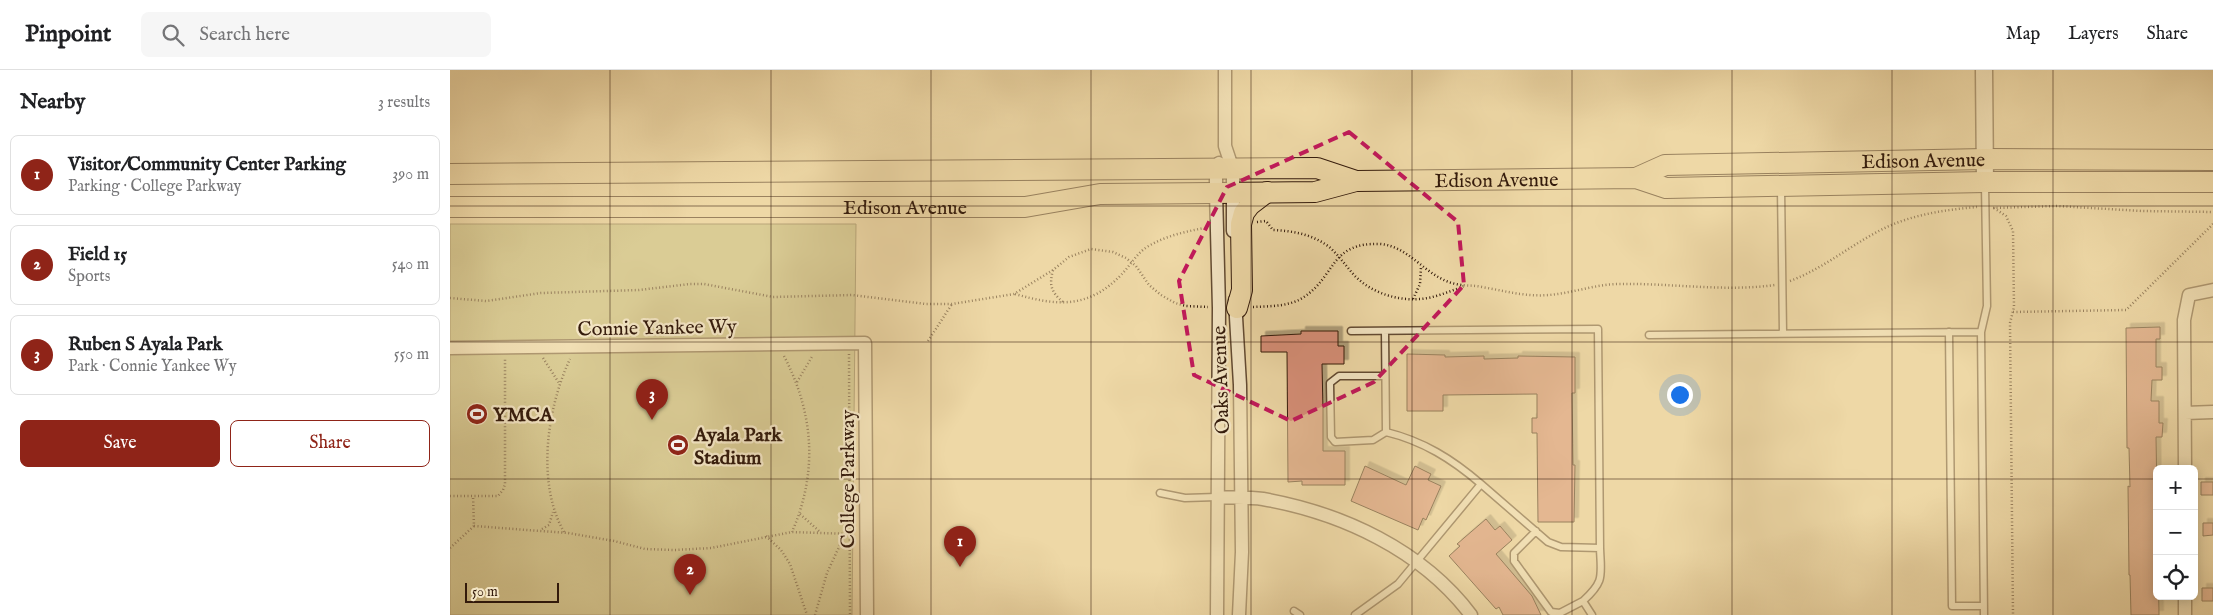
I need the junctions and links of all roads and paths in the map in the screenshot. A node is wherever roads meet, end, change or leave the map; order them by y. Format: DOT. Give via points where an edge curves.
graph roads {
  1 [pos="1225,70"];
  2 [pos="1984,70"];
  3 [pos="1985,159"];
  4 [pos="2213,160"];
  5 [pos="1225,170"];
  6 [pos="450,174"];
  7 [pos="1636,178"];
  8 [pos="1356,181"];
  9 [pos="1985,182"];
  10 [pos="2213,182"];
  11 [pos="1781,187"];
  12 [pos="1225,191"];
  13 [pos="1267,192"];
  14 [pos="450,207"];
  15 [pos="1985,208"];
  16 [pos="1994,208"];
  17 [pos="2213,212"];
  18 [pos="2213,224"];
  19 [pos="1421,267"];
  20 [pos="1053,270"];
  21 [pos="1783,284"];
  22 [pos="1466,285"];
  23 [pos="2213,290"];
  24 [pos="1014,294"];
  25 [pos="450,298"];
  26 [pos="1401,298"];
  27 [pos="1412,300"];
  28 [pos="952,304"];
  29 [pos="1228,308"];
  30 [pos="2013,312"];
  31 [pos="1351,331"];
  32 [pos="1385,331"];
  33 [pos="1783,332"];
  34 [pos="1949,332"];
  35 [pos="1981,332"];
  36 [pos="1649,335"];
  37 [pos="928,341"];
  38 [pos="865,343"];
  39 [pos="450,348"];
  40 [pos="816,349"];
  41 [pos="780,350"];
  42 [pos="849,350"];
  43 [pos="505,353"];
  44 [pos="539,353"];
  45 [pos="572,357"];
  46 [pos="1385,376"];
  47 [pos="797,382"];
  48 [pos="559,383"];
  49 [pos="2213,412"];
  50 [pos="2185,413"];
  51 [pos="1386,432"];
  52 [pos="2185,465"];
  53 [pos="1480,484"];
  54 [pos="1160,493"];
  55 [pos="450,496"];
  56 [pos="473,496"];
  57 [pos="1218,497"];
  58 [pos="1241,498"];
  59 [pos="554,511"];
  60 [pos="800,514"];
  61 [pos="474,526"];
  62 [pos="540,530"];
  63 [pos="1536,531"];
  64 [pos="792,532"];
  65 [pos="820,532"];
  66 [pos="564,533"];
  67 [pos="845,534"];
  68 [pos="850,534"];
  69 [pos="766,536"];
  70 [pos="450,548"];
  71 [pos="1600,548"];
  72 [pos="1417,562"];
  73 [pos="2185,600"];
  74 [pos="1583,601"];
  75 [pos="1967,606"];
  76 [pos="1984,606"];
  77 [pos="807,615"];
  78 [pos="815,615"];
  79 [pos="850,615"];
  80 [pos="867,615"];
  81 [pos="1218,615"];
  82 [pos="1239,615"];
  83 [pos="1355,615"];
  84 [pos="1471,615"];
  85 [pos="1592,615"];
  86 [pos="1967,615"];
  87 [pos="1984,615"];
  88 [pos="2013,615"];
  89 [pos="2185,615"];
  1 -- 5 [label="street, Oaks Avenue"];
  2 -- 3 [label="street"];
  3 -- 4 [label="main road, Edison Avenue"];
  3 -- 7 [label="main road, Edison Avenue" via="1665,165"];
  3 -- 9 [label="street"];
  5 -- 6 [label="main road, Edison Avenue"];
  5 -- 8 [label="main road, Edison Avenue" via="1317,168"];
  5 -- 12 [label="street, Oaks Avenue"];
  5 -- 12 [label="street, Oaks Avenue"];
  7 -- 8 [label="main road, Edison Avenue"];
  7 -- 11 [label="main road, Edison Avenue" via="1666,188"];
  8 -- 13 [label="main road, Edison Avenue" via="1315,192"];
  9 -- 10 [label="main road, Edison Avenue"];
  9 -- 11 [label="main road, Edison Avenue"];
  9 -- 15 [label="lane"];
  11 -- 21 [label="lane"];
  12 -- 13 [label="main road, Edison Avenue"];
  12 -- 14 [label="main road, Edison Avenue" via="1100,194 1025,207"];
  12 -- 29 [label="street, Oaks Avenue"];
  12 -- 29 [label="street, Oaks Avenue" via="1232,290"];
  13 -- 29 [label="main road" via="1244,213 1241,224 1242,290"];
  15 -- 16 [label="path"];
  15 -- 21 [label="path" via="1921,214 1890,225 1819,268"];
  15 -- 35 [label="lane" via="1987,306"];
  16 -- 17 [label="path" via="2064,206"];
  16 -- 30 [label="path" via="2006,216 2013,231"];
  18 -- 30 [label="path" via="2126,310"];
  19 -- 22 [label="path" via="1447,282"];
  19 -- 27 [label="path" via="1420,284"];
  19 -- 29 [label="path" via="1396,248 1382,244 1364,245 1338,256 1304,298 1282,306"];
  20 -- 24 [label="path"];
  20 -- 24 [label="path" via="1051,289 1064,303"];
  20 -- 29 [label="path" via="1080,252 1091,249 1114,252 1132,262 1150,285 1175,303"];
  21 -- 22 [label="path" via="1742,287 1607,284 1536,295"];
  21 -- 33 [label="lane"];
  22 -- 27 [label="path"];
  23 -- 50 [label="street" via="2189,295 2184,320"];
  24 -- 28 [label="path"];
  25 -- 28 [label="path" via="486,302 541,293 612,292 697,284 773,297 852,295"];
  26 -- 27 [label="path"];
  28 -- 37 [label="path"];
  29 -- 57 [label="street, Oaks Avenue"];
  29 -- 58 [label="street, Oaks Avenue" via="1236,337 1240,385"];
  30 -- 88 [label="path" via="2010,322"];
  31 -- 32 [label="lane"];
  32 -- 46 [label="lane"];
  32 -- 71 [label="lane" via="1598,329"];
  33 -- 34 [label="lane"];
  33 -- 36 [label="lane"];
  34 -- 35 [label="lane"];
  34 -- 75 [label="lane" via="1952,606"];
  35 -- 76 [label="lane"];
  38 -- 39 [label="street, Connie Yankee Wy"];
  38 -- 80 [label="street, College Parkway"];
  40 -- 47 [label="path"];
  41 -- 47 [label="path"];
  42 -- 68 [label="path"];
  43 -- 56 [label="path" via="505,484 498,496"];
  44 -- 48 [label="path"];
  45 -- 48 [label="path"];
  46 -- 51 [label="lane"];
  46 -- 51 [label="lane" via="1338,376 1330,383 1331,437 1334,442 1373,440"];
  47 -- 60 [label="path" via="808,428 810,454"];
  48 -- 59 [label="path" via="552,408 547,457"];
  49 -- 50 [label="street"];
  50 -- 52 [label="street"];
  51 -- 53 [label="lane" via="1411,438 1458,465"];
  53 -- 63 [label="lane"];
  53 -- 72 [label="lane"];
  54 -- 57 [label="lane" via="1185,498"];
  55 -- 56 [label="path"];
  56 -- 61 [label="path"];
  57 -- 58 [label="street"];
  57 -- 81 [label="street, Oaks Avenue"];
  58 -- 72 [label="street" via="1261,499 1331,516 1364,530"];
  58 -- 82 [label="street, Oaks Avenue"];
  59 -- 62 [label="path" via="549,525"];
  59 -- 66 [label="path"];
  60 -- 64 [label="path"];
  60 -- 65 [label="path"];
  61 -- 62 [label="path"];
  61 -- 70 [label="path"];
  62 -- 66 [label="path"];
  63 -- 71 [label="lane" via="1560,547"];
  63 -- 74 [label="lane" via="1514,553 1514,561 1551,612 1560,613"];
  64 -- 65 [label="path"];
  64 -- 69 [label="path"];
  65 -- 67 [label="path"];
  66 -- 69 [label="path" via="674,550 710,548"];
  67 -- 68 [label="path"];
  67 -- 78 [label="path"];
  68 -- 79 [label="path"];
  69 -- 77 [label="path" via="790,564"];
  71 -- 74 [label="lane" via="1598,588"];
  72 -- 83 [label="lane" via="1398,584"];
  72 -- 84 [label="street" via="1452,591"];
  73 -- 89 [label="street"];
  74 -- 85 [label="lane"];
  75 -- 76 [label="lane"];
  75 -- 86 [label="lane"];
  76 -- 87 [label="lane"];
}
